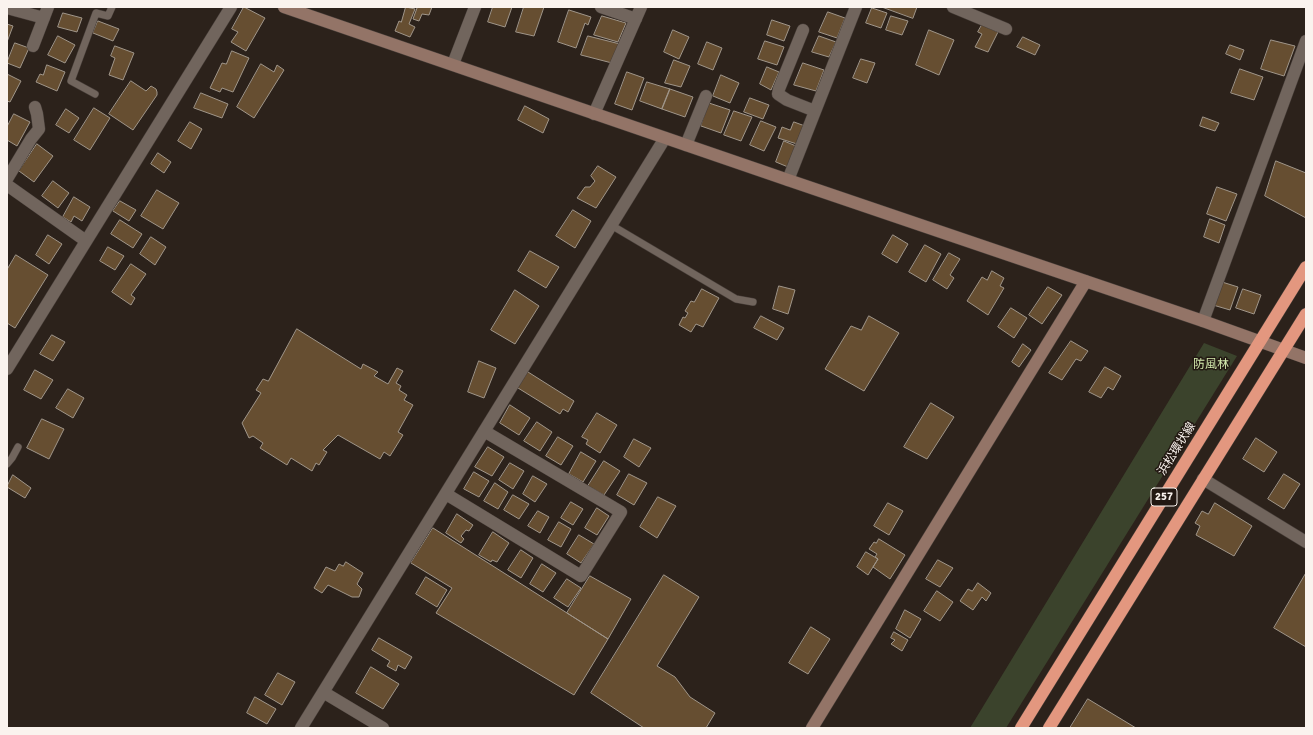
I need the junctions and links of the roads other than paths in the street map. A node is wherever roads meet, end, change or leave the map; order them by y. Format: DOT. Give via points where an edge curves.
graph roads {
  1 [pos="112,7"];
  2 [pos="231,7"];
  3 [pos="284,7"];
  4 [pos="475,7"];
  5 [pos="600,7"];
  6 [pos="641,7"];
  7 [pos="854,7"];
  8 [pos="953,7"];
  9 [pos="7,8"];
  10 [pos="46,13"];
  11 [pos="636,19"];
  12 [pos="1006,29"];
  13 [pos="803,30"];
  14 [pos="1306,40"];
  15 [pos="33,46"];
  16 [pos="453,64"];
  17 [pos="95,94"];
  18 [pos="706,96"];
  19 [pos="35,107"];
  20 [pos="815,110"];
  21 [pos="594,114"];
  22 [pos="665,138"];
  23 [pos="686,145"];
  24 [pos="7,179"];
  25 [pos="788,180"];
  26 [pos="7,185"];
  27 [pos="611,225"];
  28 [pos="86,241"];
  29 [pos="1306,267"];
  30 [pos="1086,281"];
  31 [pos="753,302"];
  32 [pos="1306,314"];
  33 [pos="1203,321"];
  34 [pos="1260,342"];
  35 [pos="1284,351"];
  36 [pos="1306,358"];
  37 [pos="7,368"];
  38 [pos="484,431"];
  39 [pos="18,447"];
  40 [pos="7,464"];
  41 [pos="1203,479"];
  42 [pos="446,494"];
  43 [pos="1306,542"];
  44 [pos="323,692"];
  45 [pos="301,728"];
  46 [pos="383,728"];
  47 [pos="812,728"];
  48 [pos="1021,728"];
  49 [pos="1049,728"];
  1 -- 17 [label="lane" via="108,16 96,13 71,81"];
  2 -- 28 [label="street"];
  3 -- 16 [label="street"];
  4 -- 16 [label="street"];
  5 -- 11 [label="street"];
  6 -- 11 [label="street"];
  7 -- 20 [label="street"];
  8 -- 12 [label="street"];
  9 -- 10 [label="street"];
  10 -- 15 [label="street"];
  11 -- 21 [label="street"];
  13 -- 20 [label="street" via="778,94"];
  14 -- 33 [label="street"];
  16 -- 21 [label="street"];
  18 -- 23 [label="street"];
  19 -- 24 [label="street" via="38,129"];
  20 -- 25 [label="street"];
  21 -- 22 [label="street"];
  22 -- 23 [label="street"];
  22 -- 27 [label="street"];
  23 -- 25 [label="street"];
  25 -- 30 [label="street"];
  26 -- 28 [label="street"];
  27 -- 31 [label="lane" via="736,299"];
  27 -- 38 [label="street"];
  28 -- 37 [label="street"];
  29 -- 34 [label="highway, 浜松環状線 / 257"];
  30 -- 33 [label="street"];
  30 -- 47 [label="street"];
  32 -- 35 [label="highway, 257"];
  33 -- 34 [label="street"];
  34 -- 35 [label="street"];
  34 -- 48 [label="highway, 浜松環状線 / 257"];
  35 -- 36 [label="street"];
  35 -- 41 [label="highway, 257"];
  38 -- 42 [label="street"];
  38 -- 42 [label="street" via="622,512 581,576"];
  39 -- 40 [label="lane"];
  41 -- 43 [label="street"];
  41 -- 49 [label="highway, 257"];
  42 -- 44 [label="street"];
  44 -- 45 [label="street"];
  44 -- 46 [label="street"];
}
